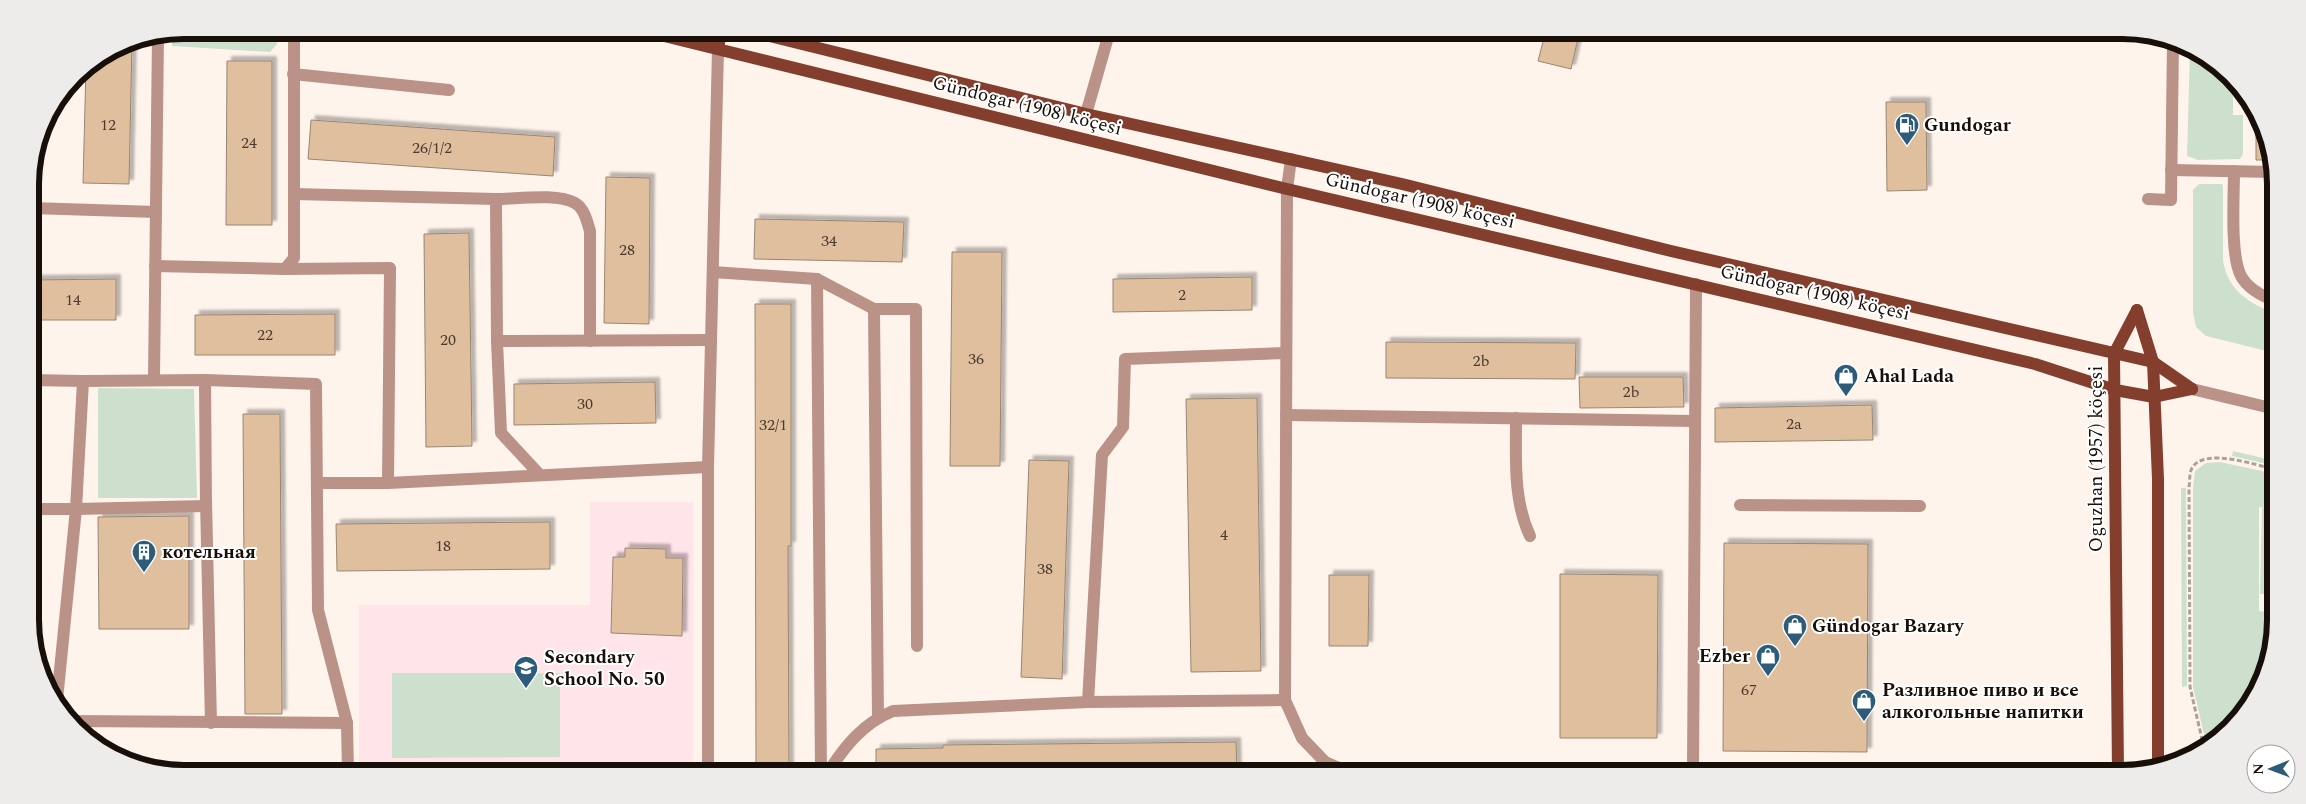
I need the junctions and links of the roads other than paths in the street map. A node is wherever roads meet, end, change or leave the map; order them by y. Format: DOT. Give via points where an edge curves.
graph roads {
  1 [pos="294,39"];
  2 [pos="677,39"];
  3 [pos="720,39"];
  4 [pos="782,39"];
  5 [pos="1107,39"];
  6 [pos="158,41"];
  7 [pos="718,49"];
  8 [pos="2174,49"];
  9 [pos="293,74"];
  10 [pos="449,90"];
  11 [pos="1086,114"];
  12 [pos="1291,159"];
  13 [pos="2171,170"];
  14 [pos="2234,171"];
  15 [pos="2266,172"];
  16 [pos="1287,188"];
  17 [pos="294,194"];
  18 [pos="496,199"];
  19 [pos="2148,199"];
  20 [pos="39,208"];
  21 [pos="156,212"];
  22 [pos="156,266"];
  23 [pos="285,269"];
  24 [pos="713,272"];
  25 [pos="816,279"];
  26 [pos="1696,284"];
  27 [pos="2267,297"];
  28 [pos="874,309"];
  29 [pos="711,340"];
  30 [pos="497,341"];
  31 [pos="590,341"];
  32 [pos="1286,353"];
  33 [pos="2114,354"];
  34 [pos="2153,362"];
  35 [pos="39,380"];
  36 [pos="154,380"];
  37 [pos="206,380"];
  38 [pos="83,381"];
  39 [pos="2192,389"];
  40 [pos="2115,390"];
  41 [pos="2154,397"];
  42 [pos="2267,407"];
  43 [pos="1286,415"];
  44 [pos="1516,418"];
  45 [pos="1696,421"];
  46 [pos="708,467"];
  47 [pos="540,476"];
  48 [pos="317,483"];
  49 [pos="388,483"];
  50 [pos="206,500"];
  51 [pos="1740,505"];
  52 [pos="1920,506"];
  53 [pos="39,508"];
  54 [pos="76,509"];
  55 [pos="1530,536"];
  56 [pos="918,646"];
  57 [pos="58,691"];
  58 [pos="1285,700"];
  59 [pos="1088,702"];
  60 [pos="878,717"];
  61 [pos="80,721"];
  62 [pos="212,723"];
  63 [pos="347,723"];
  64 [pos="2158,760"];
  65 [pos="348,765"];
  66 [pos="708,765"];
  67 [pos="821,765"];
  68 [pos="833,765"];
  69 [pos="1332,765"];
  70 [pos="1693,765"];
  71 [pos="2118,765"];
  1 -- 9 [label="street"];
  2 -- 7 [label="main road, Gündogar (1908) köçesi"];
  3 -- 7 [label="main road"];
  4 -- 11 [label="main road, Gündogar (1908) köçesi"];
  5 -- 11 [label="street"];
  6 -- 21 [label="street"];
  7 -- 16 [label="main road, Gündogar (1908) köçesi"];
  7 -- 24 [label="street"];
  8 -- 13 [label="street"];
  9 -- 10 [label="street"];
  9 -- 17 [label="street"];
  11 -- 12 [label="main road, Gündogar (1908) köçesi"];
  12 -- 16 [label="street"];
  12 -- 33 [label="main road, Gündogar (1908) köçesi"];
  13 -- 14 [label="street"];
  13 -- 19 [label="street" via="2171,200"];
  14 -- 15 [label="street"];
  14 -- 27 [label="street" via="2236,259 2241,276 2251,288"];
  16 -- 26 [label="main road, Gündogar (1908) köçesi"];
  16 -- 32 [label="street"];
  17 -- 18 [label="street"];
  17 -- 23 [label="street" via="294,258"];
  18 -- 30 [label="street"];
  18 -- 31 [label="street" via="560,198 576,203 585,215 590,230"];
  20 -- 21 [label="street"];
  21 -- 22 [label="street"];
  22 -- 23 [label="street"];
  22 -- 36 [label="street"];
  23 -- 49 [label="street" via="390,268"];
  24 -- 25 [label="street"];
  24 -- 29 [label="street"];
  25 -- 28 [label="street"];
  25 -- 67 [label="street"];
  26 -- 40 [label="main road, Gündogar (1908) köçesi" via="2035,364"];
  26 -- 45 [label="street"];
  28 -- 56 [label="street" via="916,309"];
  28 -- 60 [label="street"];
  29 -- 31 [label="street"];
  29 -- 46 [label="street"];
  30 -- 31 [label="street"];
  30 -- 47 [label="street" via="501,432"];
  32 -- 43 [label="street"];
  32 -- 59 [label="street" via="1125,359 1123,427 1102,455"];
  33 -- 34 [label="main road, Gündogar (1908) köçesi"];
  33 -- 34 [label="main road, Oguzhan (1957) köçesi" via="2136,310"];
  33 -- 40 [label="main road, Oguzhan (1957) köçesi"];
  34 -- 39 [label="main road, Gündogar (1908) köçesi"];
  34 -- 41 [label="main road, Oguzhan (1957) köçesi"];
  35 -- 38 [label="street"];
  36 -- 37 [label="street"];
  36 -- 38 [label="street"];
  37 -- 48 [label="street" via="316,384"];
  37 -- 50 [label="street"];
  38 -- 54 [label="street"];
  39 -- 41 [label="main road, Gündogar (1908) köçesi"];
  39 -- 42 [label="street, Gündogar (1908) köçesi"];
  40 -- 41 [label="main road, Gündogar (1908) köçesi"];
  40 -- 71 [label="main road, Oguzhan (1957) köçesi"];
  41 -- 64 [label="main road, Oguzhan (1957) köçesi" via="2158,479"];
  43 -- 44 [label="street"];
  43 -- 58 [label="street"];
  44 -- 45 [label="street"];
  44 -- 55 [label="street" via="1517,480 1522,518"];
  45 -- 70 [label="street"];
  46 -- 47 [label="street"];
  46 -- 66 [label="street"];
  47 -- 49 [label="street"];
  48 -- 49 [label="street"];
  48 -- 63 [label="street" via="318,610"];
  50 -- 54 [label="street" via="206,506"];
  50 -- 62 [label="street"];
  51 -- 52 [label="street"];
  53 -- 54 [label="street"];
  54 -- 57 [label="street"];
  58 -- 59 [label="street"];
  58 -- 69 [label="street" via="1302,738 1325,762"];
  59 -- 60 [label="street" via="894,712"];
  60 -- 68 [label="street" via="841,752"];
  61 -- 62 [label="street"];
  62 -- 63 [label="street"];
  63 -- 65 [label="street"];
}
